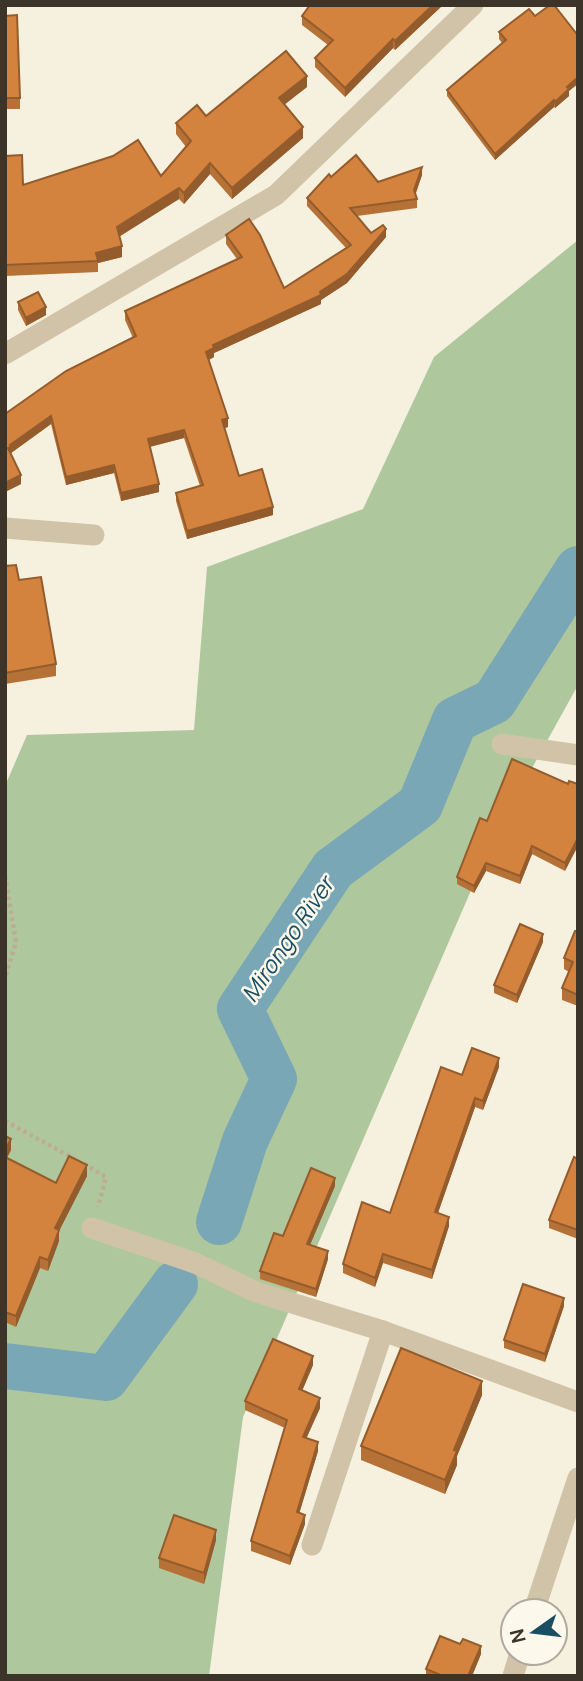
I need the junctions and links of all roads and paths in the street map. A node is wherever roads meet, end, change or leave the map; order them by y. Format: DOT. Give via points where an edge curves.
graph roads {
  1 [pos="473,5"];
  2 [pos="5,354"];
  3 [pos="5,528"];
  4 [pos="94,534"];
  5 [pos="502,744"];
  6 [pos="578,755"];
  7 [pos="5,876"];
  8 [pos="5,978"];
  9 [pos="5,1121"];
  10 [pos="92,1228"];
  11 [pos="383,1331"];
  12 [pos="578,1402"];
  13 [pos="578,1478"];
  14 [pos="312,1545"];
  15 [pos="539,1597"];
  1 -- 2 [label="street" via="276,195"];
  3 -- 4 [label="street"];
  5 -- 6 [label="street"];
  7 -- 8 [label="path" via="16,942"];
  9 -- 10 [label="path" via="106,1177"];
  10 -- 11 [label="street" via="195,1263 256,1292"];
  11 -- 12 [label="street"];
  11 -- 14 [label="street"];
  13 -- 15 [label="street"];
}
